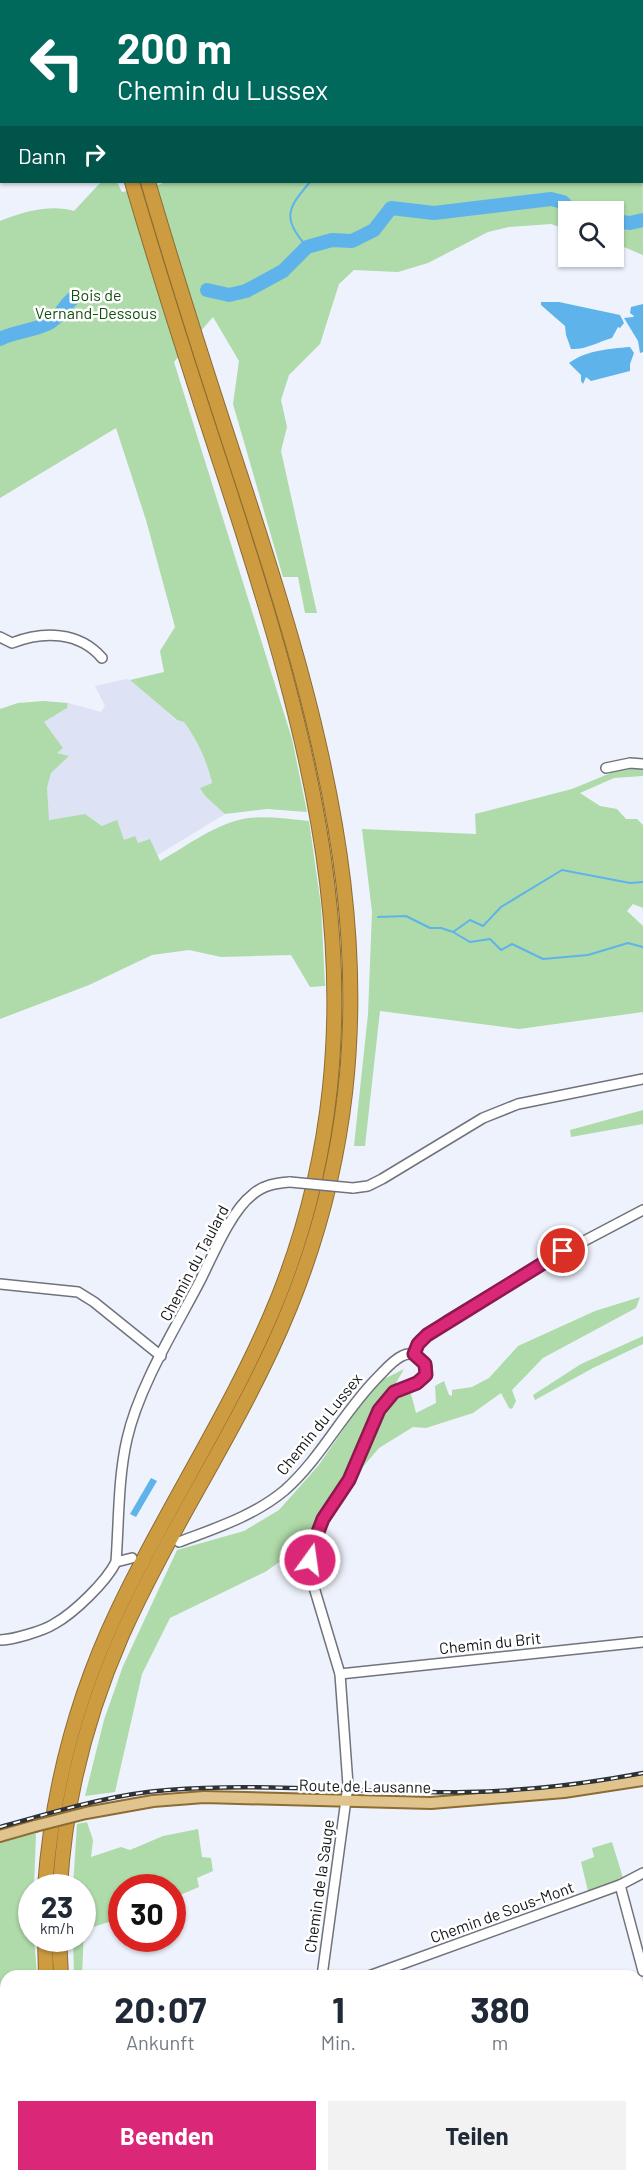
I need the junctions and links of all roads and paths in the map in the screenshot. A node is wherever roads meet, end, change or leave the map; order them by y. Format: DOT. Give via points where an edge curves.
graph roads {
  1 [pos="132,183"];
  2 [pos="148,183"];
  3 [pos="0,637"];
  4 [pos="102,658"];
  5 [pos="643,764"];
  6 [pos="606,768"];
  7 [pos="643,1079"];
  8 [pos="643,1210"];
  9 [pos="0,1284"];
  10 [pos="414,1354"];
  11 [pos="161,1356"];
  12 [pos="179,1542"];
  13 [pos="132,1558"];
  14 [pos="116,1562"];
  15 [pos="0,1640"];
  16 [pos="643,1642"];
  17 [pos="340,1674"];
  18 [pos="643,1780"];
  19 [pos="346,1802"];
  20 [pos="0,1836"];
  21 [pos="643,1873"];
  22 [pos="46,1874"];
  23 [pos="61,1874"];
  24 [pos="620,1885"];
  25 [pos="638,1936"];
  26 [pos="45,1952"];
  27 [pos="60,1952"];
  28 [pos="46,1970"];
  29 [pos="61,1970"];
  30 [pos="323,1970"];
  31 [pos="386,1970"];
  32 [pos="643,1970"];
  1 -- 22 [label="highway" via="276,637 300,726 331,899 336,991 332,1072 326,1125 292,1260 251,1359 128,1588 92,1670 63,1763"];
  2 -- 23 [label="highway" via="291,633 316,731 333,808 346,898 351,991 348,1070 330,1182 291,1305 234,1424 142,1595 102,1683 73,1786"];
  3 -- 4 [label="street" via="12,643 32,635 63,636 81,641"];
  5 -- 6 [label="street"];
  7 -- 11 [label="street, Chemin du Taulard, bridge" via="519,1104 483,1118 368,1186 290,1182 262,1188 243,1203 225,1232"];
  8 -- 10 [label="street, Chemin du Lussex" via="548,1260 448,1320 420,1340"];
  9 -- 11 [label="street" via="78,1292"];
  10 -- 12 [label="street, Chemin du Lussex" via="401,1356 374,1381 285,1490 250,1513"];
  10 -- 17 [label="street, Chemin de la Sauge" via="427,1368 426,1375 394,1392 379,1410 349,1480 323,1519 313,1545 313,1584"];
  11 -- 14 [label="street, Chemin du Taulard" via="127,1438"];
  13 -- 14 [label="street"];
  14 -- 15 [label="street" via="111,1573 53,1625"];
  16 -- 17 [label="street, Chemin du Brit"];
  17 -- 19 [label="street, Chemin de la Sauge"];
  18 -- 19 [label="main road, Route de Lausanne" via="564,1792 430,1803"];
  19 -- 20 [label="main road, Route de Lausanne, bridge" via="204,1797 153,1801 86,1813"];
  19 -- 30 [label="street, Chemin de la Sauge"];
  21 -- 24 [label="street, Chemin de Sous-Mont"];
  24 -- 25 [label="street"];
  24 -- 31 [label="street, Chemin de Sous-Mont"];
  25 -- 32 [label="street"];
  26 -- 28 [label="highway"];
  27 -- 29 [label="highway"];
}
